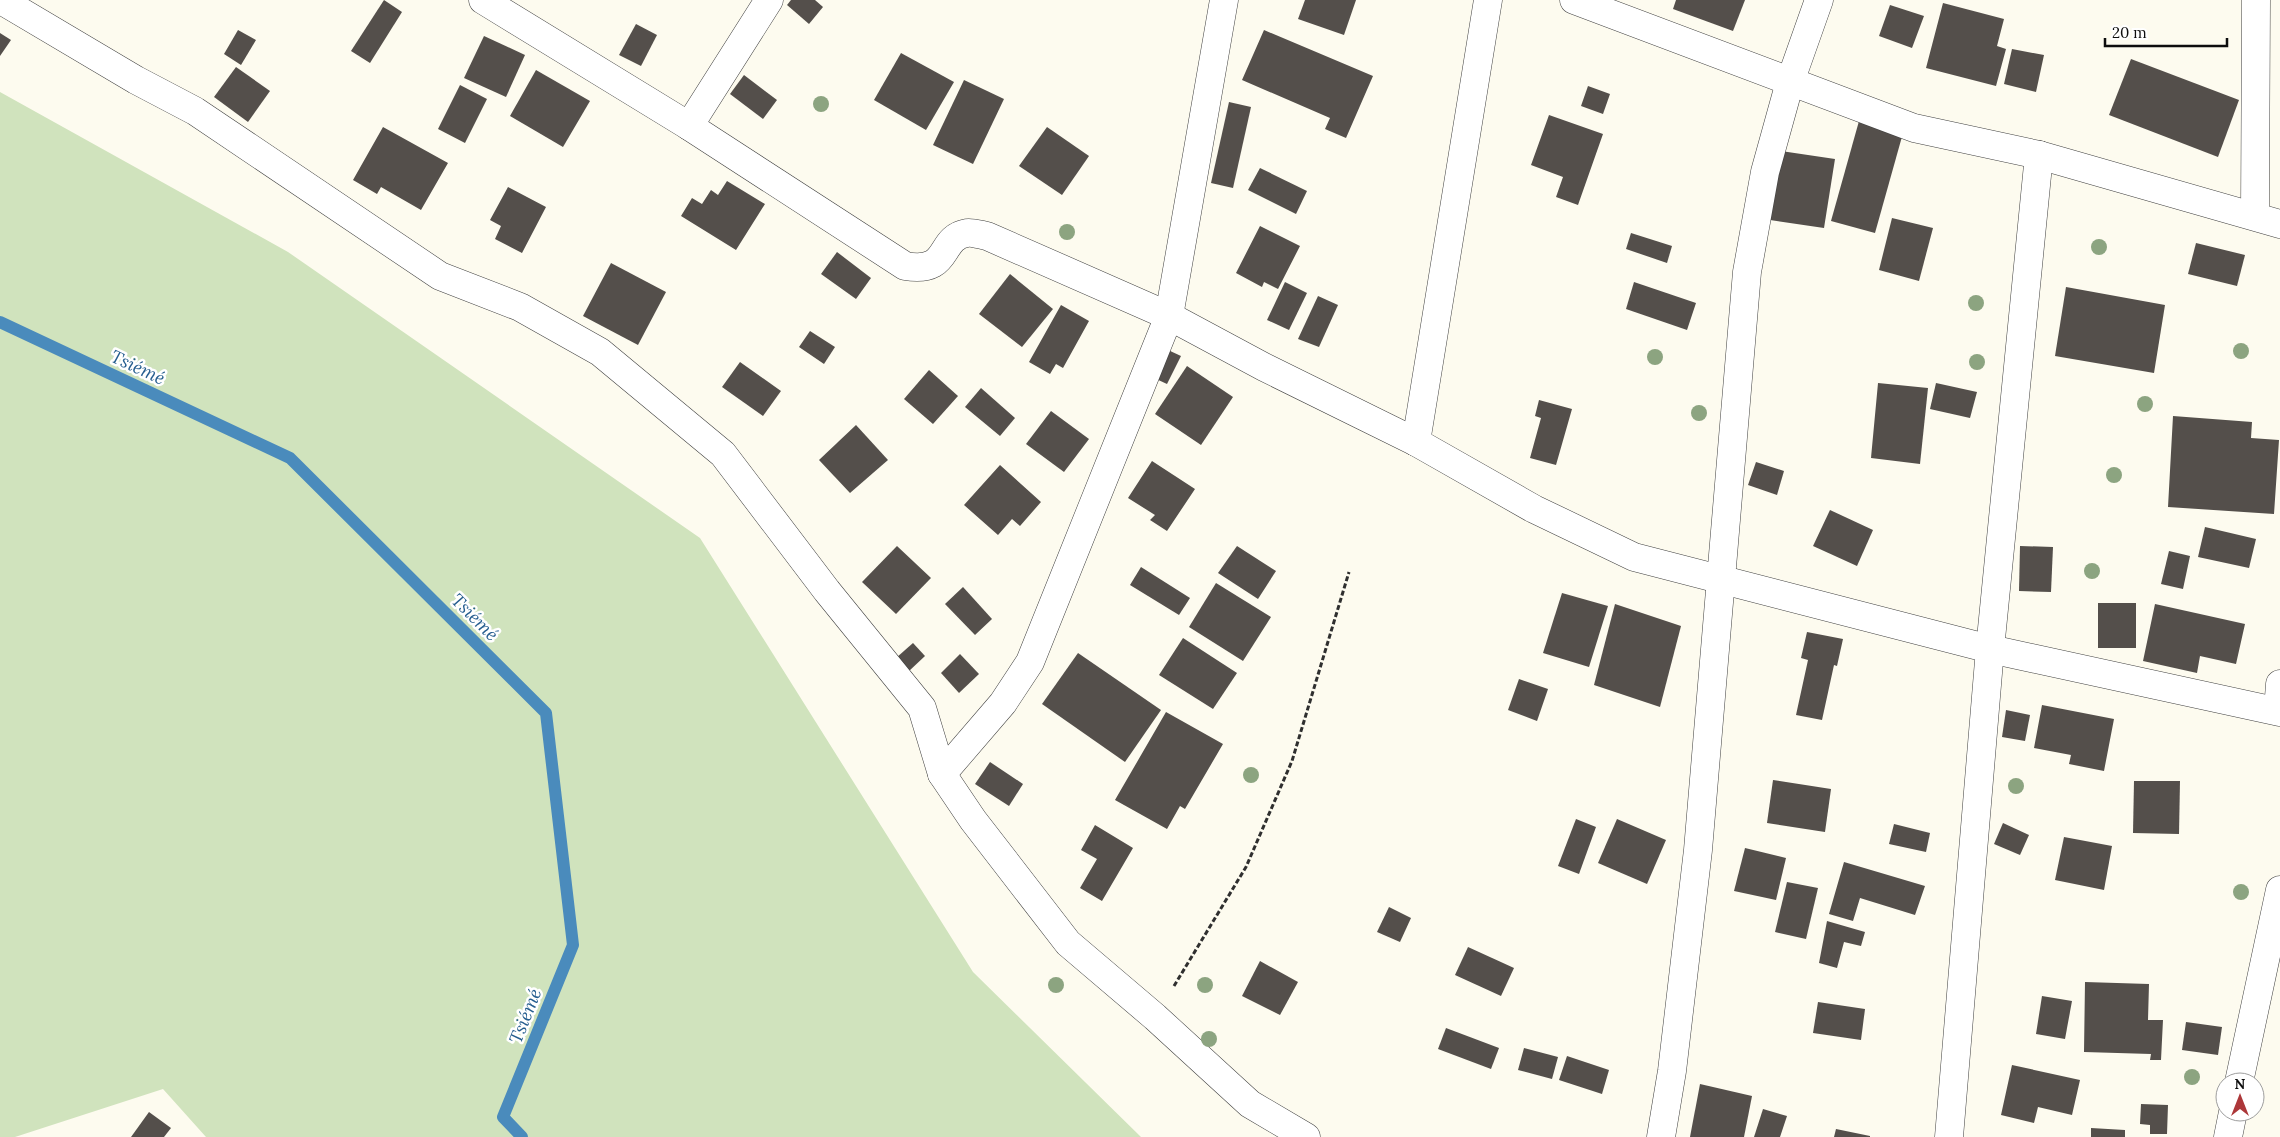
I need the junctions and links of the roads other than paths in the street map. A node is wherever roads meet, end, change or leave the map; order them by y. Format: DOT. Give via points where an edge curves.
graph roads {
  1 [pos="1,0"];
  2 [pos="483,0"];
  3 [pos="769,0"];
  4 [pos="1224,0"];
  5 [pos="1488,0"];
  6 [pos="1819,0"];
  7 [pos="2256,0"];
  8 [pos="1591,3"];
  9 [pos="1790,82"];
  10 [pos="689,126"];
  11 [pos="2039,155"];
  12 [pos="2267,220"];
  13 [pos="1169,316"];
  14 [pos="1416,442"];
  15 [pos="1720,579"];
  16 [pos="1990,649"];
  17 [pos="2280,684"];
  18 [pos="2279,711"];
  19 [pos="942,774"];
  20 [pos="2280,890"];
  21 [pos="2241,1072"];
  22 [pos="2231,1122"];
  23 [pos="1306,1137"];
  24 [pos="1661,1137"];
  25 [pos="1950,1137"];
  26 [pos="2228,1137"];
  1 -- 19 [label="street" via="195,111 440,276 520,308 600,352 724,454 827,591 922,708"];
  2 -- 10 [label="street"];
  3 -- 10 [label="street"];
  4 -- 13 [label="street"];
  5 -- 14 [label="street"];
  6 -- 9 [label="street"];
  7 -- 12 [label="street"];
  8 -- 9 [label="street"];
  9 -- 11 [label="street" via="1914,128"];
  9 -- 15 [label="street" via="1765,172 1747,272"];
  10 -- 13 [label="street" via="905,266 920,269 934,264 953,240 967,232 987,236"];
  11 -- 12 [label="street"];
  11 -- 16 [label="street"];
  13 -- 14 [label="street"];
  13 -- 19 [label="street" via="1030,662 1003,703"];
  14 -- 15 [label="street" via="1534,509 1634,557"];
  15 -- 16 [label="street"];
  15 -- 24 [label="street" via="1698,850"];
  16 -- 18 [label="street"];
  16 -- 25 [label="street"];
  17 -- 18 [label="street"];
  19 -- 23 [label="street" via="973,820 1068,943 1250,1104"];
  20 -- 21 [label="street"];
  22 -- 26 [label="street"];
}
